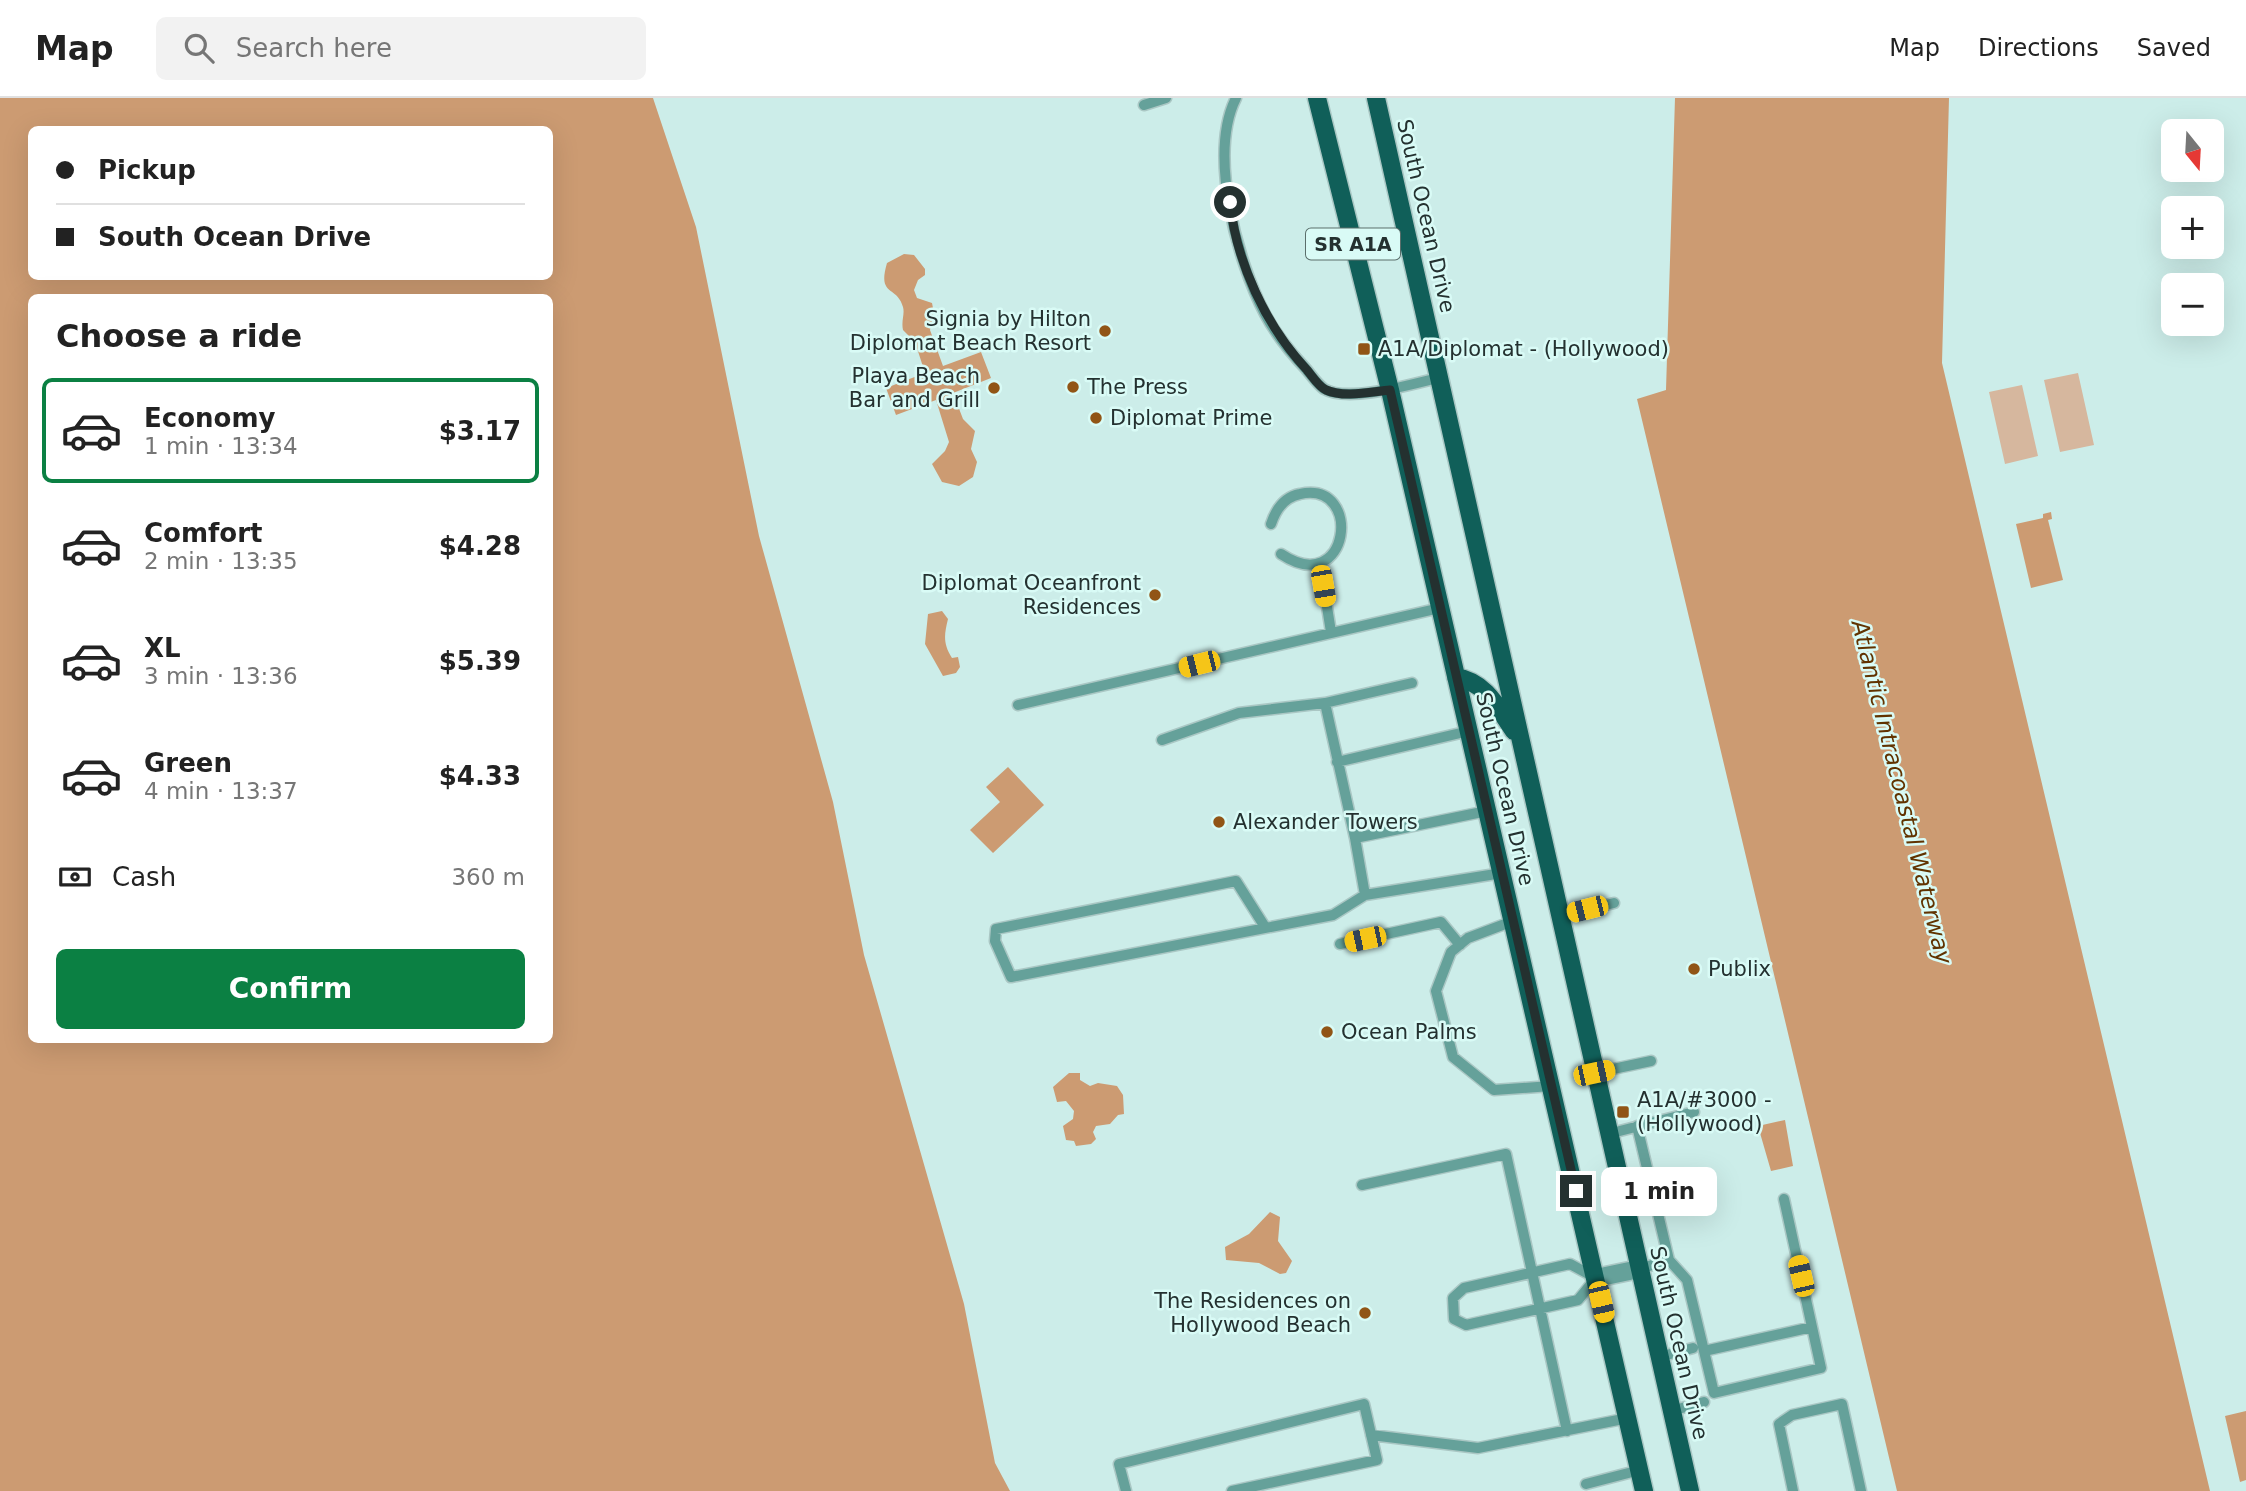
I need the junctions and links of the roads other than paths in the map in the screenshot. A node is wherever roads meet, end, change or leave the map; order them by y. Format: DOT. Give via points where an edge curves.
graph roads {
  1 [pos="1166,98"];
  2 [pos="1236,98"];
  3 [pos="1317,98"];
  4 [pos="1376,98"];
  5 [pos="1144,105"];
  6 [pos="1438,378"];
  7 [pos="1390,390"];
  8 [pos="1271,524"];
  9 [pos="1281,554"];
  10 [pos="1320,563"];
  11 [pos="1440,608"];
  12 [pos="1331,632"];
  13 [pos="1456,677"];
  14 [pos="1412,683"];
  15 [pos="1325,703"];
  16 [pos="1018,705"];
  17 [pos="1469,731"];
  18 [pos="1161,740"];
  19 [pos="1520,740"];
  20 [pos="1337,762"];
  21 [pos="1487,811"];
  22 [pos="1355,838"];
  23 [pos="1502,873"];
  24 [pos="1365,895"];
  25 [pos="1614,903"];
  26 [pos="1560,916"];
  27 [pos="1513,921"];
  28 [pos="1265,928"];
  29 [pos="1340,944"];
  30 [pos="1460,945"];
  31 [pos="1651,1061"];
  32 [pos="1594,1073"];
  33 [pos="1551,1086"];
  34 [pos="1694,1112"];
  35 [pos="1637,1126"];
  36 [pos="1608,1133"];
  37 [pos="1362,1185"];
  38 [pos="1784,1199"];
  39 [pos="1669,1260"];
  40 [pos="1639,1269"];
  41 [pos="1531,1274"];
  42 [pos="1596,1279"];
  43 [pos="1538,1308"];
  44 [pos="1812,1327"];
  45 [pos="1693,1348"];
  46 [pos="1704,1352"];
  47 [pos="1659,1357"];
  48 [pos="1704,1402"];
  49 [pos="1671,1412"];
  50 [pos="1628,1419"];
  51 [pos="1567,1431"];
  52 [pos="1371,1435"];
  53 [pos="1640,1470"];
  54 [pos="1586,1484"];
  55 [pos="1126,1491"];
  56 [pos="1232,1491"];
  57 [pos="1644,1491"];
  58 [pos="1690,1491"];
  59 [pos="1793,1491"];
  60 [pos="1861,1491"];
  1 -- 5 [label="lane"];
  2 -- 7 [label="lane" via="1225,149 1233,229 1265,314 1298,361 1325,389 1355,394"];
  3 -- 7 [label="main road, South Ocean Drive / SR A1A"];
  4 -- 6 [label="main road, South Ocean Drive / SR A1A"];
  6 -- 7 [label="lane"];
  6 -- 19 [label="main road, South Ocean Drive / SR A1A"];
  7 -- 11 [label="main road, South Ocean Drive / SR A1A"];
  8 -- 10 [label="lane" via="1282,503 1292,496 1325,498 1340,515 1342,538 1330,557"];
  9 -- 10 [label="lane" via="1295,563"];
  10 -- 12 [label="lane"];
  11 -- 12 [label="lane"];
  11 -- 13 [label="main road, South Ocean Drive / SR A1A"];
  12 -- 16 [label="lane"];
  13 -- 17 [label="main road, South Ocean Drive / SR A1A"];
  13 -- 19 [label="main road" via="1485,690"];
  14 -- 15 [label="lane"];
  15 -- 18 [label="lane" via="1239,713"];
  15 -- 20 [label="lane"];
  17 -- 20 [label="lane"];
  17 -- 21 [label="main road, South Ocean Drive / SR A1A"];
  19 -- 26 [label="main road, South Ocean Drive / SR A1A"];
  20 -- 22 [label="lane"];
  21 -- 22 [label="lane"];
  21 -- 23 [label="main road, South Ocean Drive / SR A1A"];
  22 -- 24 [label="lane"];
  23 -- 24 [label="lane"];
  23 -- 27 [label="main road, South Ocean Drive / SR A1A"];
  24 -- 28 [label="lane" via="1333,915"];
  25 -- 26 [label="lane"];
  26 -- 32 [label="main road, South Ocean Drive / SR A1A"];
  27 -- 30 [label="lane"];
  27 -- 33 [label="main road, South Ocean Drive / SR A1A"];
  28 -- 28 [label="lane" via="1011,977 995,941 996,929 1236,881"];
  29 -- 30 [label="lane" via="1441,922"];
  30 -- 33 [label="lane" via="1451,952 1436,991 1453,1057 1493,1090"];
  31 -- 32 [label="lane"];
  32 -- 36 [label="main road, South Ocean Drive / SR A1A"];
  33 -- 42 [label="main road, South Ocean Drive / SR A1A"];
  34 -- 35 [label="lane"];
  35 -- 36 [label="lane"];
  35 -- 39 [label="lane"];
  36 -- 40 [label="main road, South Ocean Drive / SR A1A"];
  37 -- 41 [label="lane" via="1506,1154"];
  38 -- 44 [label="lane"];
  39 -- 40 [label="lane"];
  39 -- 46 [label="lane" via="1687,1280"];
  40 -- 42 [label="street"];
  40 -- 47 [label="main road, South Ocean Drive / SR A1A"];
  41 -- 42 [label="lane" via="1570,1264"];
  41 -- 43 [label="lane"];
  41 -- 43 [label="lane" via="1464,1288 1453,1298 1454,1319 1466,1325"];
  42 -- 43 [label="lane" via="1578,1300"];
  42 -- 50 [label="main road, South Ocean Drive / SR A1A"];
  43 -- 51 [label="lane"];
  44 -- 46 [label="lane"];
  44 -- 46 [label="lane" via="1821,1368 1714,1393"];
  45 -- 47 [label="lane"];
  47 -- 49 [label="main road, South Ocean Drive / SR A1A"];
  48 -- 49 [label="lane"];
  49 -- 58 [label="main road, South Ocean Drive / SR A1A"];
  50 -- 51 [label="lane"];
  50 -- 53 [label="main road, South Ocean Drive / SR A1A"];
  51 -- 52 [label="lane" via="1478,1448"];
  52 -- 55 [label="lane" via="1364,1404 1119,1464"];
  52 -- 56 [label="lane" via="1377,1460"];
  53 -- 54 [label="lane"];
  53 -- 57 [label="main road, South Ocean Drive / SR A1A"];
  59 -- 60 [label="lane" via="1779,1424 1792,1415 1842,1404"];
}
